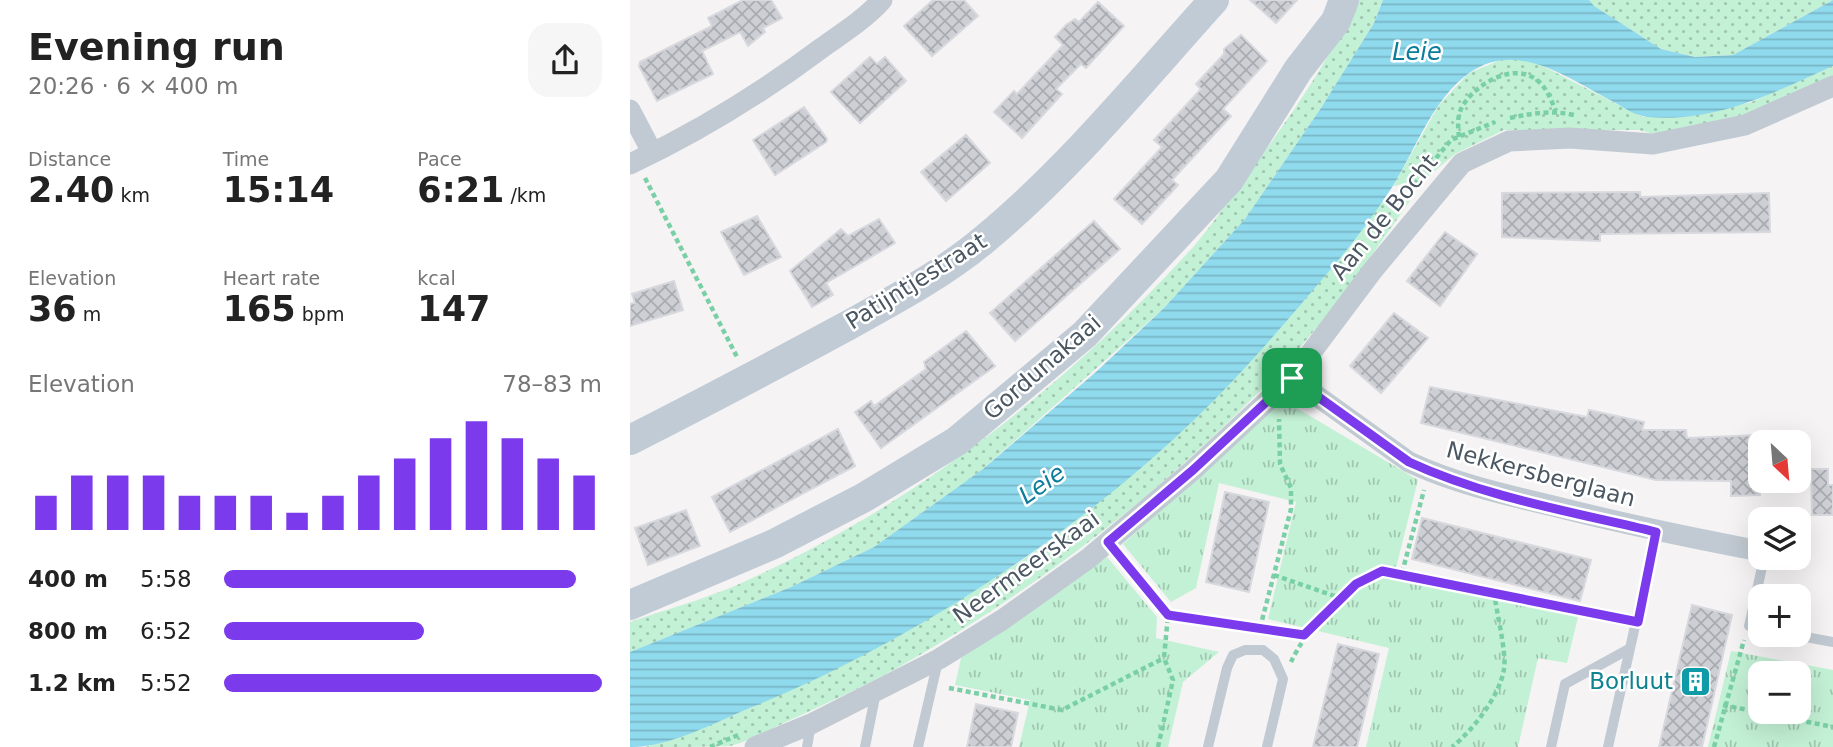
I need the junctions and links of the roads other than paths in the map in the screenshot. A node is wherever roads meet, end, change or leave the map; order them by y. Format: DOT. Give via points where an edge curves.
graph roads {
  1 [pos="882,0"];
  2 [pos="1214,0"];
  3 [pos="1344,0"];
  4 [pos="1833,86"];
  5 [pos="630,110"];
  6 [pos="640,159"];
  7 [pos="1285,384"];
  8 [pos="630,440"];
  9 [pos="1656,532"];
  10 [pos="1748,549"];
  11 [pos="630,606"];
  12 [pos="1811,638"];
  13 [pos="1833,642"];
  14 [pos="1629,649"];
  15 [pos="939,659"];
  16 [pos="876,692"];
  17 [pos="811,724"];
  18 [pos="751,739"];
  19 [pos="807,747"];
  20 [pos="865,747"];
  21 [pos="918,747"];
  22 [pos="1208,747"];
  23 [pos="1267,747"];
  24 [pos="1550,747"];
  25 [pos="1608,747"];
  1 -- 6 [label="street" via="801,64 735,108"];
  2 -- 8 [label="street, Patijntjestraat" via="1078,150 984,240 925,281 749,380"];
  3 -- 11 [label="street, Gordunakaai" via="1336,21 1298,70 1229,180 1085,334 957,441 863,498 774,544"];
  4 -- 7 [label="street, Aan de Bocht" via="1745,125 1653,144 1570,138 1509,141 1462,163"];
  5 -- 6 [label="street"];
  7 -- 9 [label="street, Nekkersberglaan" via="1429,471 1473,487"];
  7 -- 15 [label="street, Neermeerskaai" via="1108,542 1002,620"];
  9 -- 10 [label="street, Nekkersberglaan"];
  9 -- 14 [label="lane"];
  12 -- 13 [label="lane"];
  14 -- 24 [label="lane" via="1565,684"];
  14 -- 25 [label="lane"];
  15 -- 16 [label="street, Neermeerskaai"];
  15 -- 21 [label="lane"];
  16 -- 17 [label="street, Neermeerskaai"];
  16 -- 20 [label="lane"];
  17 -- 18 [label="street, Neermeerskaai"];
  17 -- 19 [label="lane"];
  22 -- 23 [label="lane" via="1227,668 1233,655 1245,650 1263,650 1283,679"];
}
